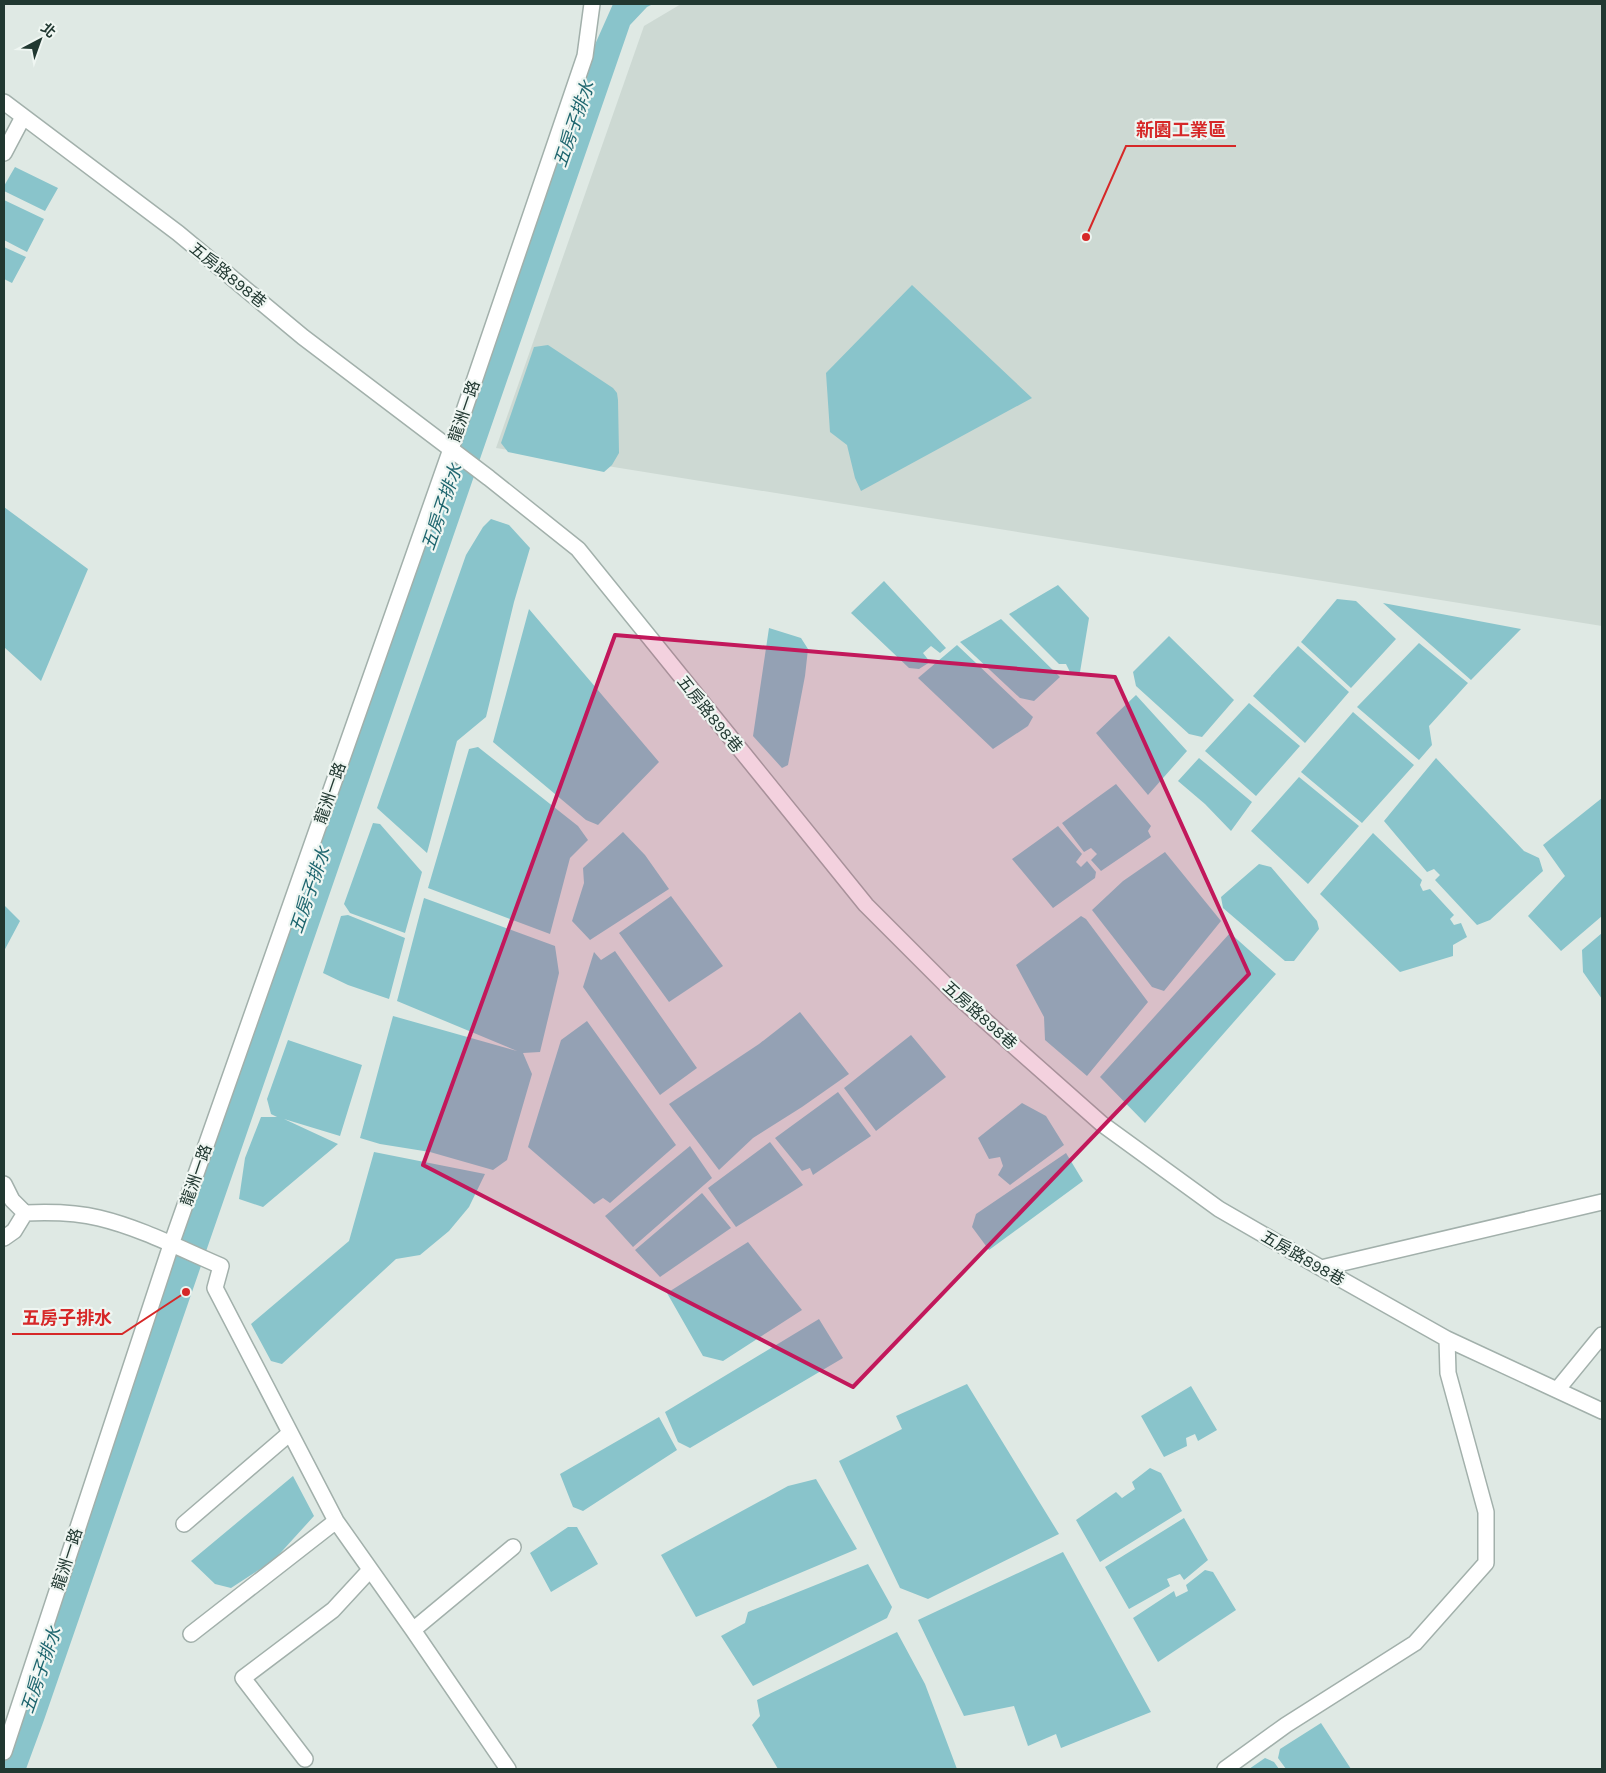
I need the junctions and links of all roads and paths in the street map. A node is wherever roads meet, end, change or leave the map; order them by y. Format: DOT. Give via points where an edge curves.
graph roads {
  1 [pos="592,4"];
  2 [pos="4,102"];
  3 [pos="23,118"];
  4 [pos="4,153"];
  5 [pos="451,449"];
  6 [pos="4,1184"];
  7 [pos="1602,1202"];
  8 [pos="25,1212"];
  9 [pos="4,1238"];
  10 [pos="171,1245"];
  11 [pos="1320,1268"];
  12 [pos="1602,1335"];
  13 [pos="1447,1339"];
  14 [pos="1557,1390"];
  15 [pos="1602,1411"];
  16 [pos="290,1433"];
  17 [pos="336,1522"];
  18 [pos="184,1524"];
  19 [pos="514,1547"];
  20 [pos="369,1571"];
  21 [pos="413,1630"];
  22 [pos="191,1634"];
  23 [pos="4,1752"];
  24 [pos="305,1759"];
  25 [pos="508,1769"];
  26 [pos="1225,1769"];
  1 -- 5 [label="street, 龍洲一路" via="585,56"];
  2 -- 3 [label="street, 五房路898巷"];
  3 -- 4 [label="street"];
  3 -- 5 [label="street, 五房路898巷" via="178,233 303,337"];
  5 -- 10 [label="street, 龍洲一路"];
  5 -- 11 [label="street, 五房路898巷" via="578,549 866,905 954,993 1102,1124 1220,1209"];
  6 -- 8 [label="street" via="12,1200"];
  7 -- 11 [label="street"];
  8 -- 9 [label="street" via="14,1231"];
  8 -- 10 [label="street" via="98,1218"];
  10 -- 16 [label="street" via="221,1266 215,1288"];
  10 -- 23 [label="street, 龍洲一路"];
  11 -- 13 [label="street, 五房路898巷"];
  12 -- 14 [label="street"];
  13 -- 14 [label="street, 五房路898巷"];
  13 -- 26 [label="street" via="1448,1374 1486,1512 1486,1563 1415,1643 1286,1725"];
  14 -- 15 [label="street, 五房路898巷"];
  16 -- 17 [label="street"];
  16 -- 18 [label="street"];
  17 -- 20 [label="street"];
  17 -- 22 [label="street"];
  19 -- 21 [label="street"];
  20 -- 21 [label="street"];
  20 -- 24 [label="street" via="333,1610 244,1678"];
  21 -- 25 [label="street"];
}
